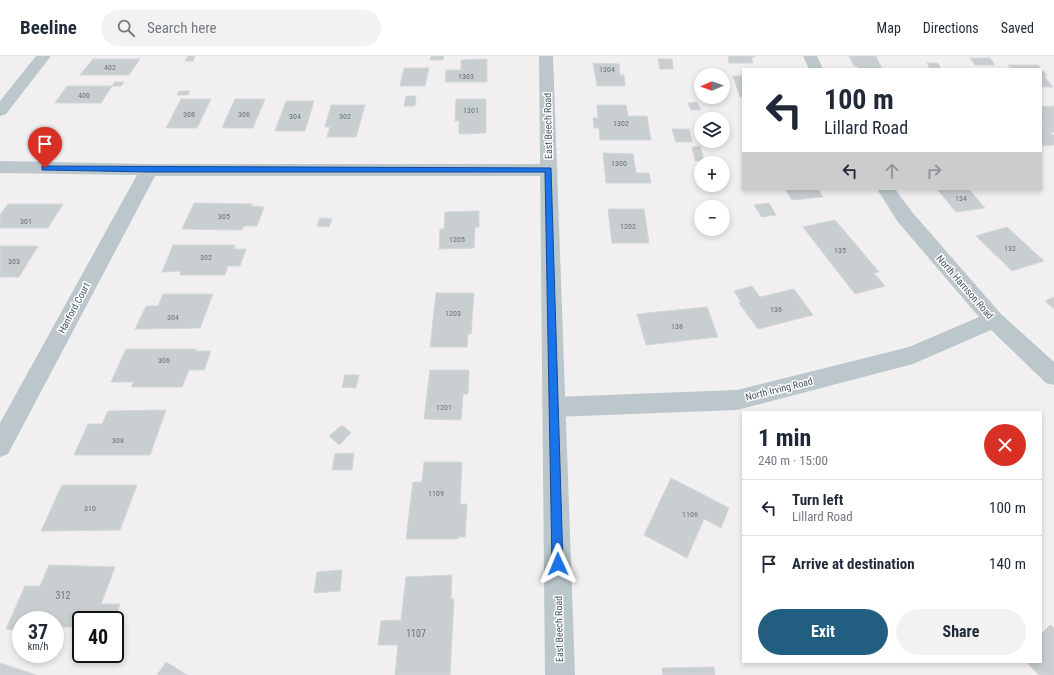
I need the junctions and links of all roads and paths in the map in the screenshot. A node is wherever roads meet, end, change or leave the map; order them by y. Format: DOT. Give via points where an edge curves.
graph roads {
  1 [pos="44,56"];
  2 [pos="546,56"];
  3 [pos="810,56"];
  4 [pos="816,68"];
  5 [pos="0,111"];
  6 [pos="0,167"];
  7 [pos="149,170"];
  8 [pos="549,170"];
  9 [pos="887,190"];
  10 [pos="994,320"];
  11 [pos="1054,376"];
  12 [pos="554,407"];
  13 [pos="0,446"];
  14 [pos="560,675"];
  1 -- 5 [label="street"];
  2 -- 8 [label="street, East Beech Road"];
  3 -- 4 [label="street"];
  6 -- 7 [label="street"];
  7 -- 8 [label="street"];
  7 -- 13 [label="street, Hanford Court"];
  8 -- 12 [label="street, East Beech Road"];
  9 -- 10 [label="street, North Harrison Road" via="905,217"];
  10 -- 11 [label="street, North Harrison Road"];
  10 -- 12 [label="street, North Irving Road" via="913,355 737,400"];
  12 -- 14 [label="street, East Beech Road"];
}
